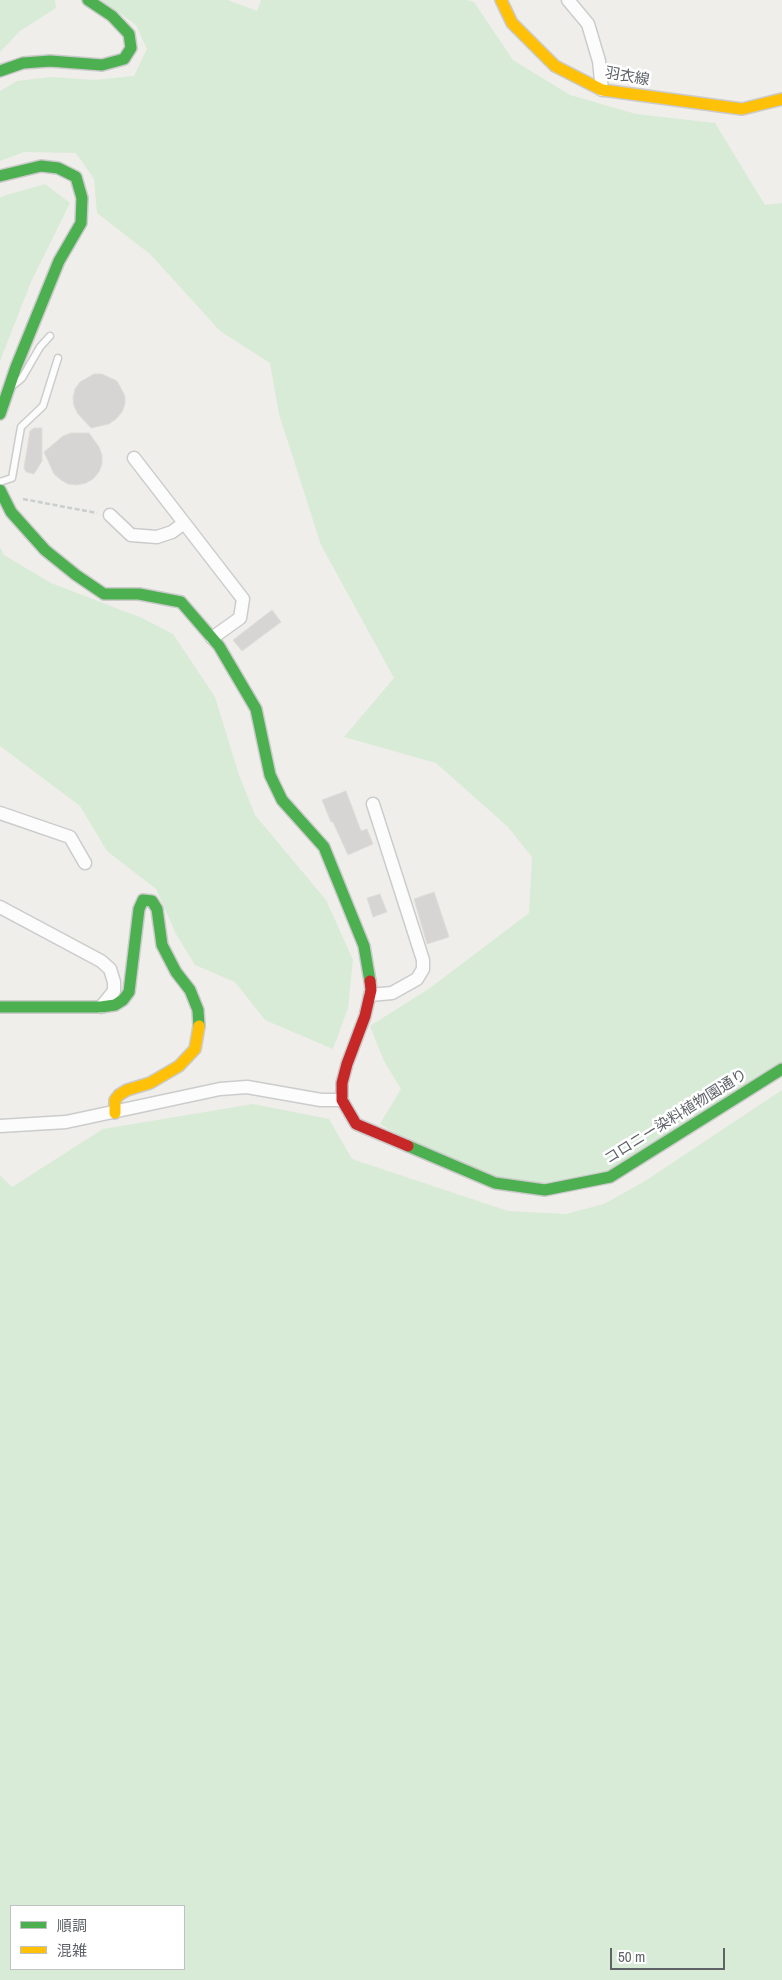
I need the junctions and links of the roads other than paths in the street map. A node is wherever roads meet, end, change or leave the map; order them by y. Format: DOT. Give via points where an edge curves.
graph roads {
  1 [pos="88,0"];
  2 [pos="501,0"];
  3 [pos="568,0"];
  4 [pos="0,71"];
  5 [pos="602,90"];
  6 [pos="782,99"];
  7 [pos="0,176"];
  8 [pos="50,336"];
  9 [pos="58,358"];
  10 [pos="7,392"];
  11 [pos="0,414"];
  12 [pos="134,458"];
  13 [pos="0,482"];
  14 [pos="1,493"];
  15 [pos="110,515"];
  16 [pos="184,523"];
  17 [pos="212,638"];
  18 [pos="373,804"];
  19 [pos="0,813"];
  20 [pos="85,862"];
  21 [pos="0,907"];
  22 [pos="370,996"];
  23 [pos="0,1007"];
  24 [pos="101,1007"];
  25 [pos="782,1069"];
  26 [pos="342,1100"];
  27 [pos="115,1113"];
  28 [pos="0,1126"];
  1 -- 4 [label="street" via="112,16 129,34 131,48 124,59 102,65 50,61 23,63"];
  2 -- 5 [label="street, 羽衣線" via="512,23 555,66"];
  3 -- 5 [label="street" via="588,24 599,61"];
  5 -- 6 [label="street, 羽衣線" via="742,109"];
  7 -- 10 [label="street" via="41,166 58,168 76,177 82,198 81,223 60,261"];
  8 -- 10 [label="lane" via="22,378"];
  9 -- 13 [label="lane" via="42,406 21,427 12,478"];
  10 -- 11 [label="street"];
  12 -- 16 [label="street"];
  14 -- 17 [label="street" via="11,512 45,550 76,575 104,594 139,594 181,602"];
  15 -- 16 [label="street" via="132,535 157,537"];
  16 -- 17 [label="street" via="243,599 240,618"];
  17 -- 22 [label="street" via="256,709 270,775 282,800 324,847 364,946"];
  18 -- 22 [label="street" via="423,960 423,969 417,979 392,993"];
  19 -- 20 [label="street" via="70,837"];
  21 -- 24 [label="street" via="101,961 110,969 114,991"];
  22 -- 26 [label="street" via="347,1064"];
  23 -- 24 [label="street"];
  24 -- 27 [label="street" via="115,1005 129,992 139,909 143,900 152,901 157,908 162,945 190,990 198,1010 199,1029 195,1049 180,1066 119,1095 115,1100"];
  25 -- 26 [label="street, コロニー染料植物園通り" via="610,1177 545,1190 495,1183 356,1124"];
  26 -- 27 [label="street" via="321,1100 247,1087 220,1089"];
  27 -- 28 [label="street" via="66,1122"];
}
